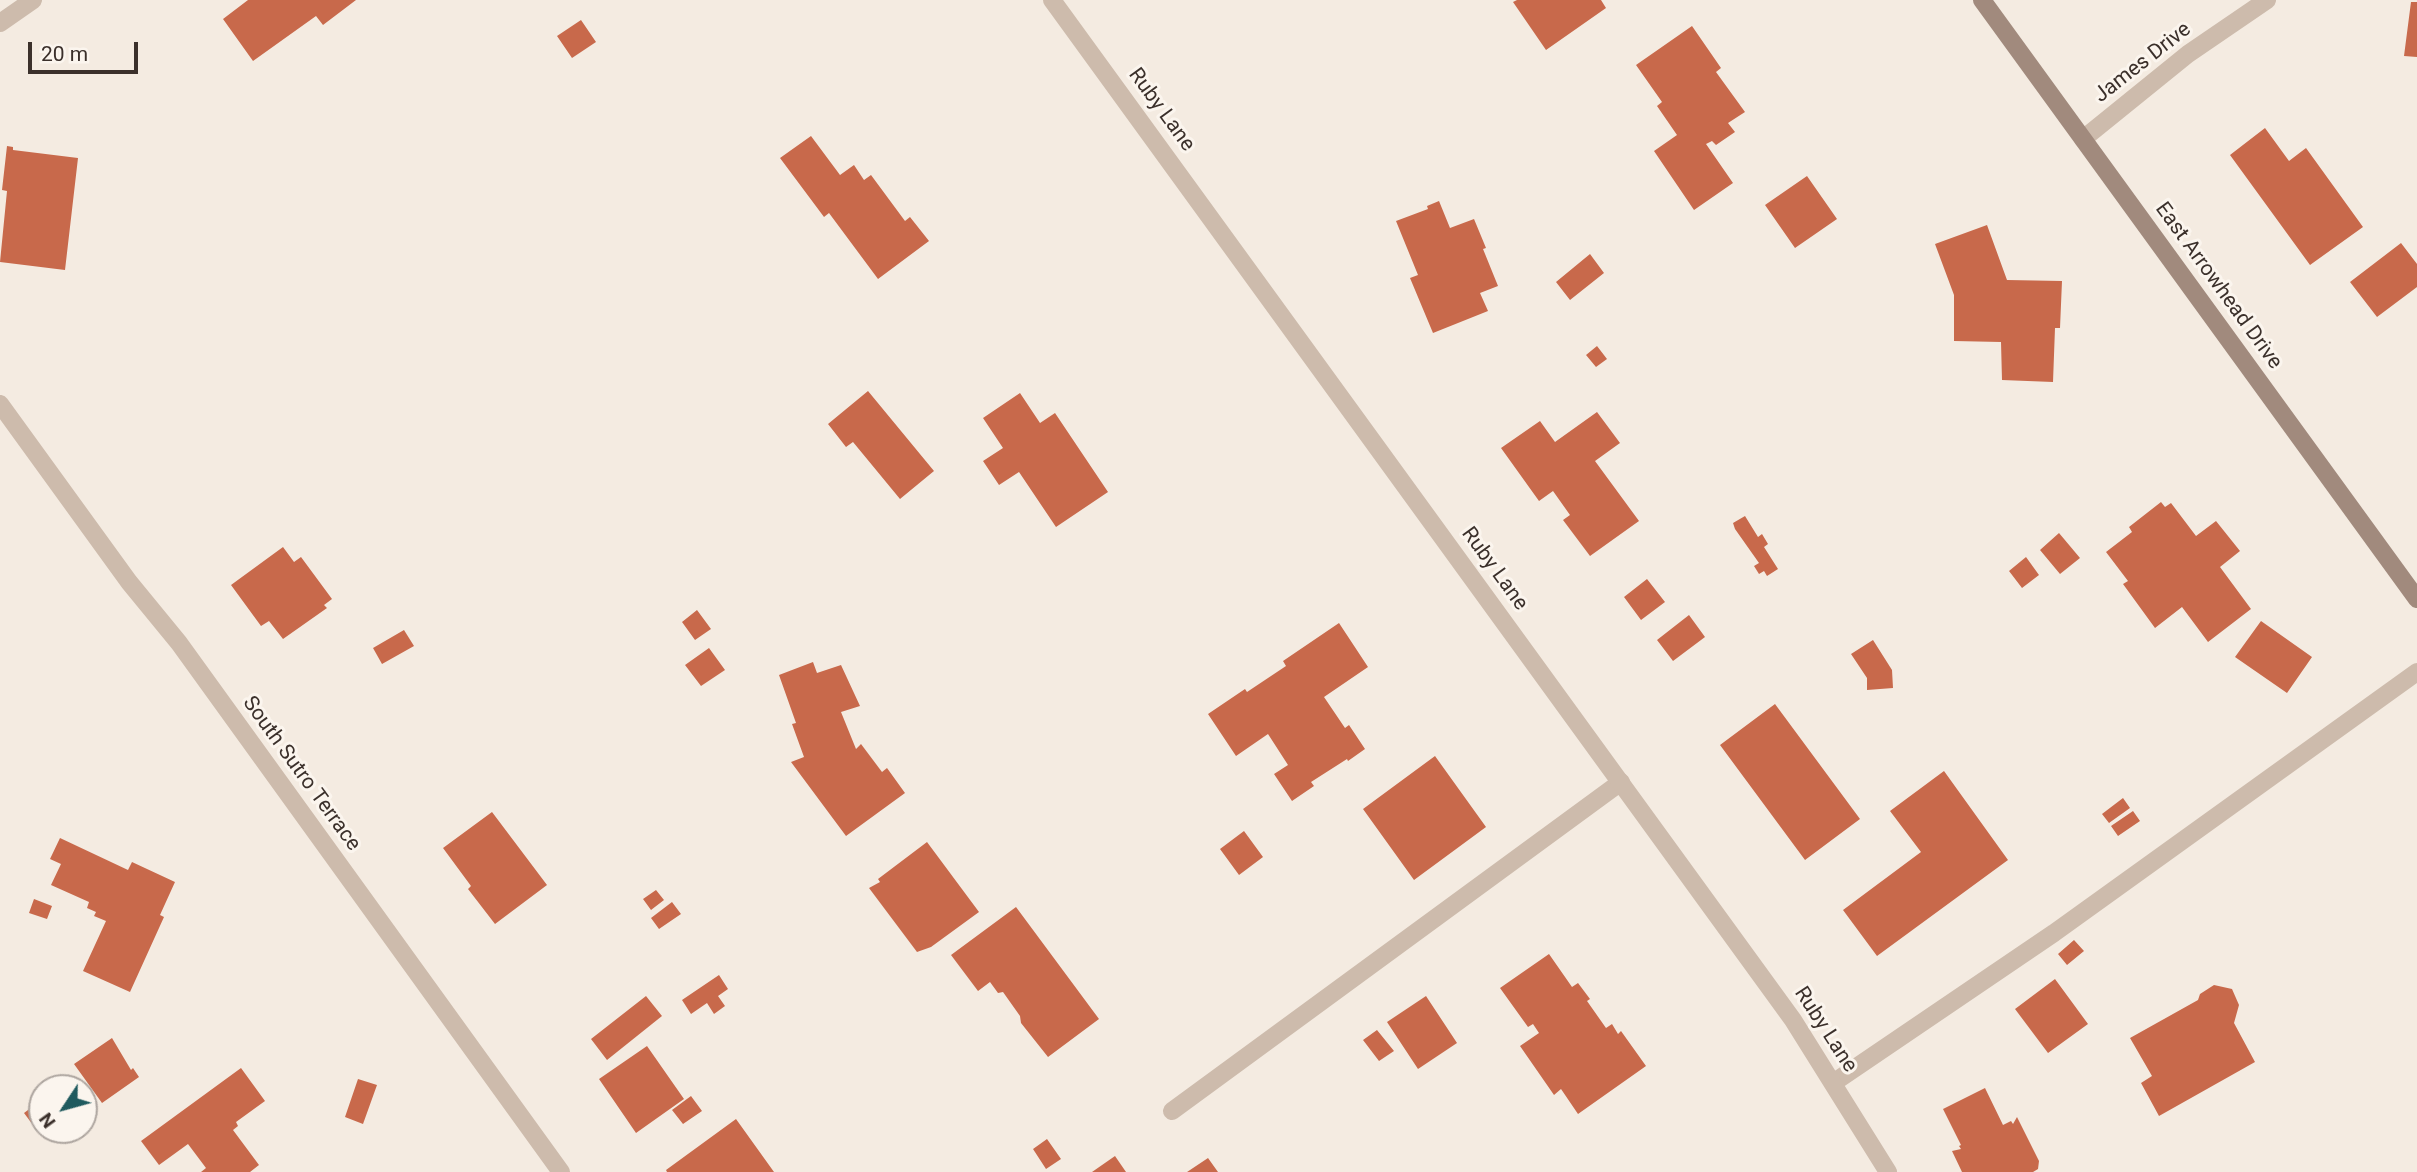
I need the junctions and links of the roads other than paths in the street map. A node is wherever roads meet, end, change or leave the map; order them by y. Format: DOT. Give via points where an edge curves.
graph roads {
  1 [pos="33,0"];
  2 [pos="1052,0"];
  3 [pos="1982,0"];
  4 [pos="2267,0"];
  5 [pos="0,23"];
  6 [pos="2083,139"];
  7 [pos="0,404"];
  8 [pos="2417,599"];
  9 [pos="2417,673"];
  10 [pos="1621,782"];
  11 [pos="1833,1083"];
  12 [pos="1172,1111"];
  13 [pos="561,1172"];
  14 [pos="1888,1172"];
  1 -- 5 [label="street"];
  2 -- 10 [label="street, Ruby Lane"];
  3 -- 6 [label="street, East Arrowhead Drive"];
  4 -- 6 [label="street, James Drive" via="2188,54"];
  6 -- 8 [label="street, East Arrowhead Drive"];
  7 -- 13 [label="street, South Sutro Terrace" via="179,643"];
  9 -- 11 [label="street" via="2054,933"];
  10 -- 11 [label="street, Ruby Lane" via="1793,1020"];
  10 -- 12 [label="street"];
  11 -- 14 [label="street, Ruby Lane"];
}
